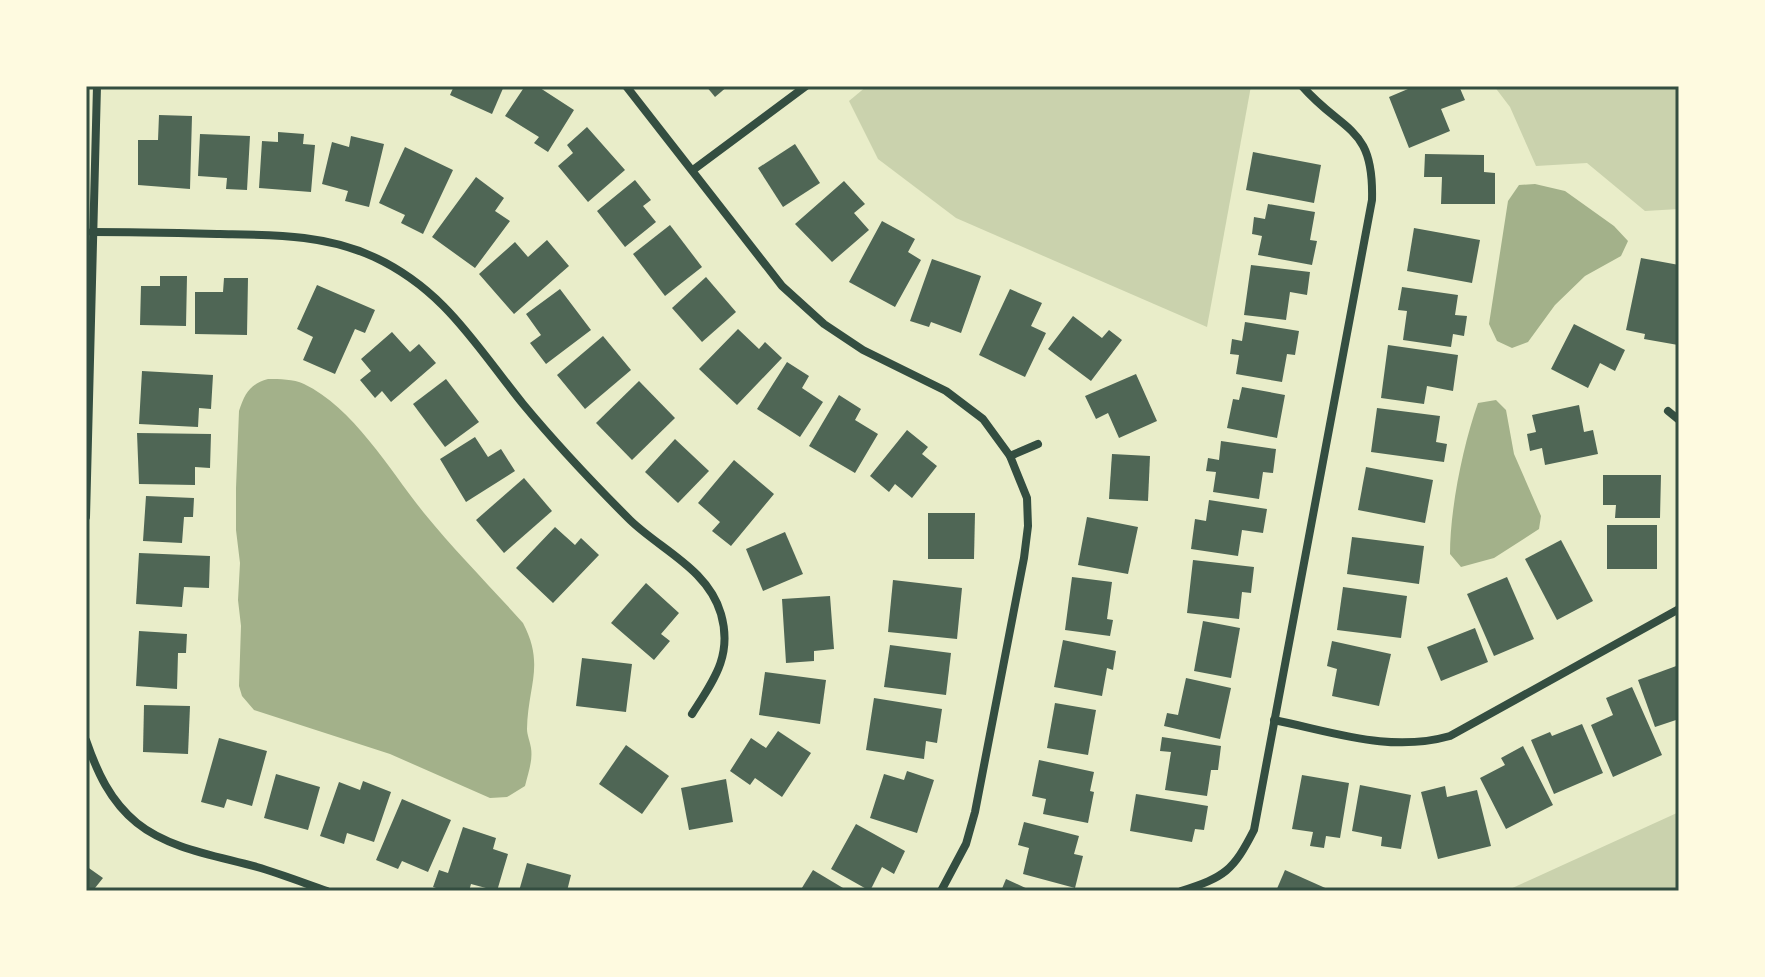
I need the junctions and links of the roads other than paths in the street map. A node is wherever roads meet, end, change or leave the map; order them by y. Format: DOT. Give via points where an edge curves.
graph roads {
  1 [pos="97,86"];
  2 [pos="626,86"];
  3 [pos="806,86"];
  4 [pos="1302,86"];
  5 [pos="693,170"];
  6 [pos="92,232"];
  7 [pos="1668,411"];
  8 [pos="1679,420"];
  9 [pos="1038,444"];
  10 [pos="1010,456"];
  11 [pos="86,517"];
  12 [pos="1679,609"];
  13 [pos="692,714"];
  14 [pos="1274,720"];
  15 [pos="86,740"];
  16 [pos="327,891"];
  17 [pos="941,891"];
  18 [pos="1181,891"];
  1 -- 6 [label="street"];
  2 -- 5 [label="street"];
  3 -- 5 [label="street"];
  4 -- 14 [label="street" via="1365,145 1373,173 1372,200"];
  5 -- 10 [label="street" via="782,286 824,324 863,350 946,391 983,419"];
  6 -- 11 [label="street"];
  6 -- 13 [label="street" via="286,235 335,242 412,277 471,333 576,466 640,530 707,585 721,613 724,641 720,670"];
  7 -- 8 [label="street"];
  9 -- 10 [label="street"];
  10 -- 17 [label="street" via="1027,498 1024,558 975,812 966,844"];
  12 -- 14 [label="street" via="1450,736 1425,743 1392,744"];
  14 -- 18 [label="street" via="1254,830 1237,862 1213,881"];
  15 -- 16 [label="street" via="113,799 138,824 176,844"];
}
